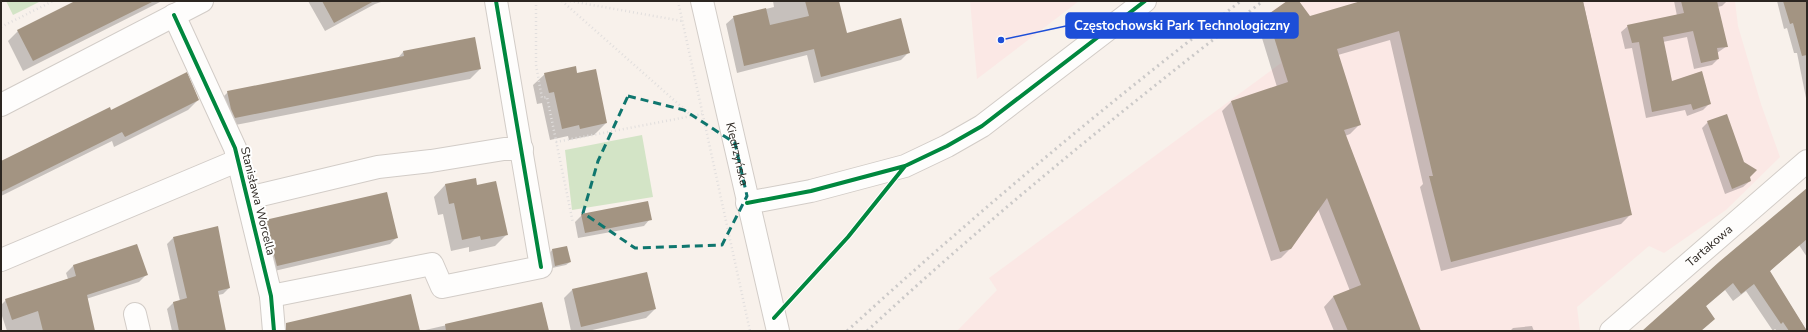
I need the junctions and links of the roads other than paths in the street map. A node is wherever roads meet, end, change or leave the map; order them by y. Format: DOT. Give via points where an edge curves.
graph roads {
  1 [pos="202,1"];
  2 [pos="496,1"];
  3 [pos="702,1"];
  4 [pos="1145,1"];
  5 [pos="174,16"];
  6 [pos="1,105"];
  7 [pos="522,148"];
  8 [pos="238,160"];
  9 [pos="1807,161"];
  10 [pos="248,198"];
  11 [pos="747,203"];
  12 [pos="1,260"];
  13 [pos="271,296"];
  14 [pos="775,322"];
  15 [pos="274,331"];
  16 [pos="1611,331"];
  1 -- 5 [label="street"];
  2 -- 7 [label="street"];
  3 -- 11 [label="street, Kiedrzyńska"];
  4 -- 11 [label="street" via="982,126 947,146 905,166 811,191"];
  5 -- 6 [label="street"];
  5 -- 8 [label="street, Stanisława Worcella" via="236,148"];
  7 -- 10 [label="street" via="378,167"];
  7 -- 13 [label="street" via="541,267 442,287 432,264"];
  8 -- 10 [label="street, Stanisława Worcella"];
  8 -- 12 [label="street"];
  9 -- 16 [label="street, Tartakowa"];
  10 -- 13 [label="street, Stanisława Worcella"];
  11 -- 14 [label="street, Kiedrzyńska"];
  13 -- 15 [label="street, Stanisława Worcella"];
}
